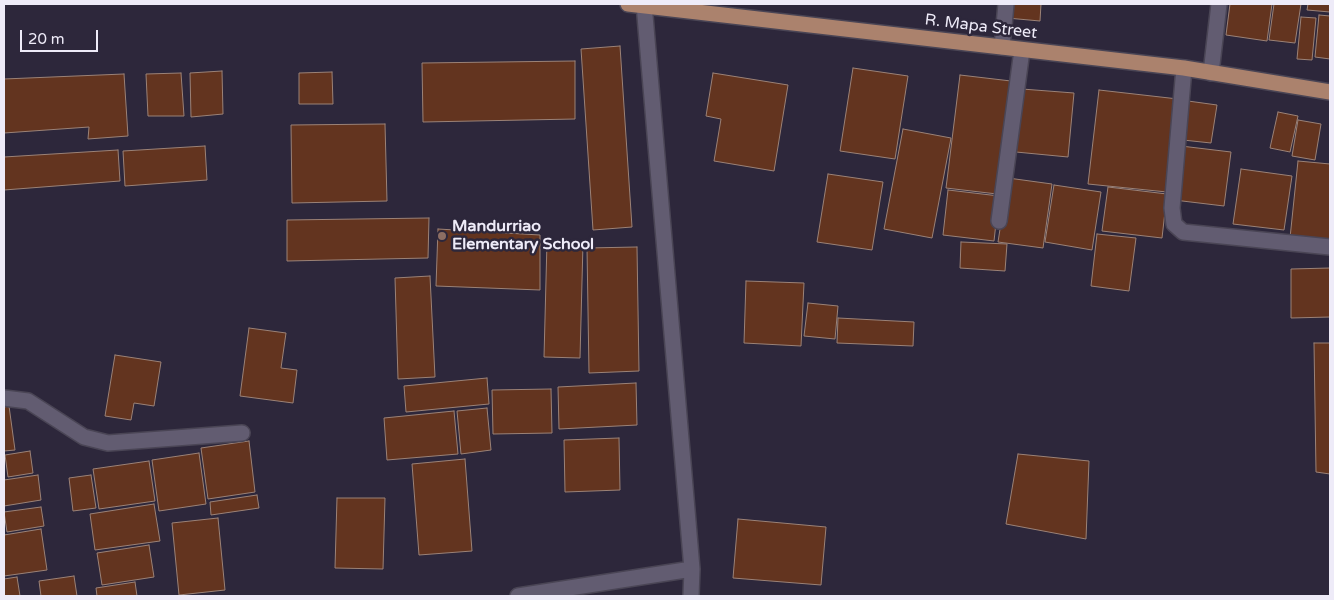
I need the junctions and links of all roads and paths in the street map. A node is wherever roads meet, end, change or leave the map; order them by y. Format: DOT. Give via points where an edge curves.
graph roads {
  1 [pos="628,4"];
  2 [pos="644,4"];
  3 [pos="1006,4"];
  4 [pos="1219,4"];
  5 [pos="1002,47"];
  6 [pos="1022,50"];
  7 [pos="1184,68"];
  8 [pos="1211,73"];
  9 [pos="1330,92"];
  10 [pos="999,221"];
  11 [pos="1330,247"];
  12 [pos="4,398"];
  13 [pos="242,433"];
  14 [pos="692,568"];
  15 [pos="518,596"];
  16 [pos="691,596"];
  1 -- 2 [label="main road, R. Mapa Street"];
  2 -- 5 [label="main road, R. Mapa Street"];
  2 -- 14 [label="street"];
  3 -- 5 [label="street"];
  4 -- 8 [label="street"];
  5 -- 6 [label="main road, R. Mapa Street"];
  6 -- 7 [label="main road, R. Mapa Street"];
  6 -- 10 [label="street"];
  7 -- 8 [label="main road, R. Mapa Street"];
  7 -- 11 [label="street" via="1172,208 1174,224 1183,232"];
  8 -- 9 [label="main road, R. Mapa Street"];
  12 -- 13 [label="street" via="28,401 84,437 108,442"];
  14 -- 15 [label="street"];
  14 -- 16 [label="street"];
}
